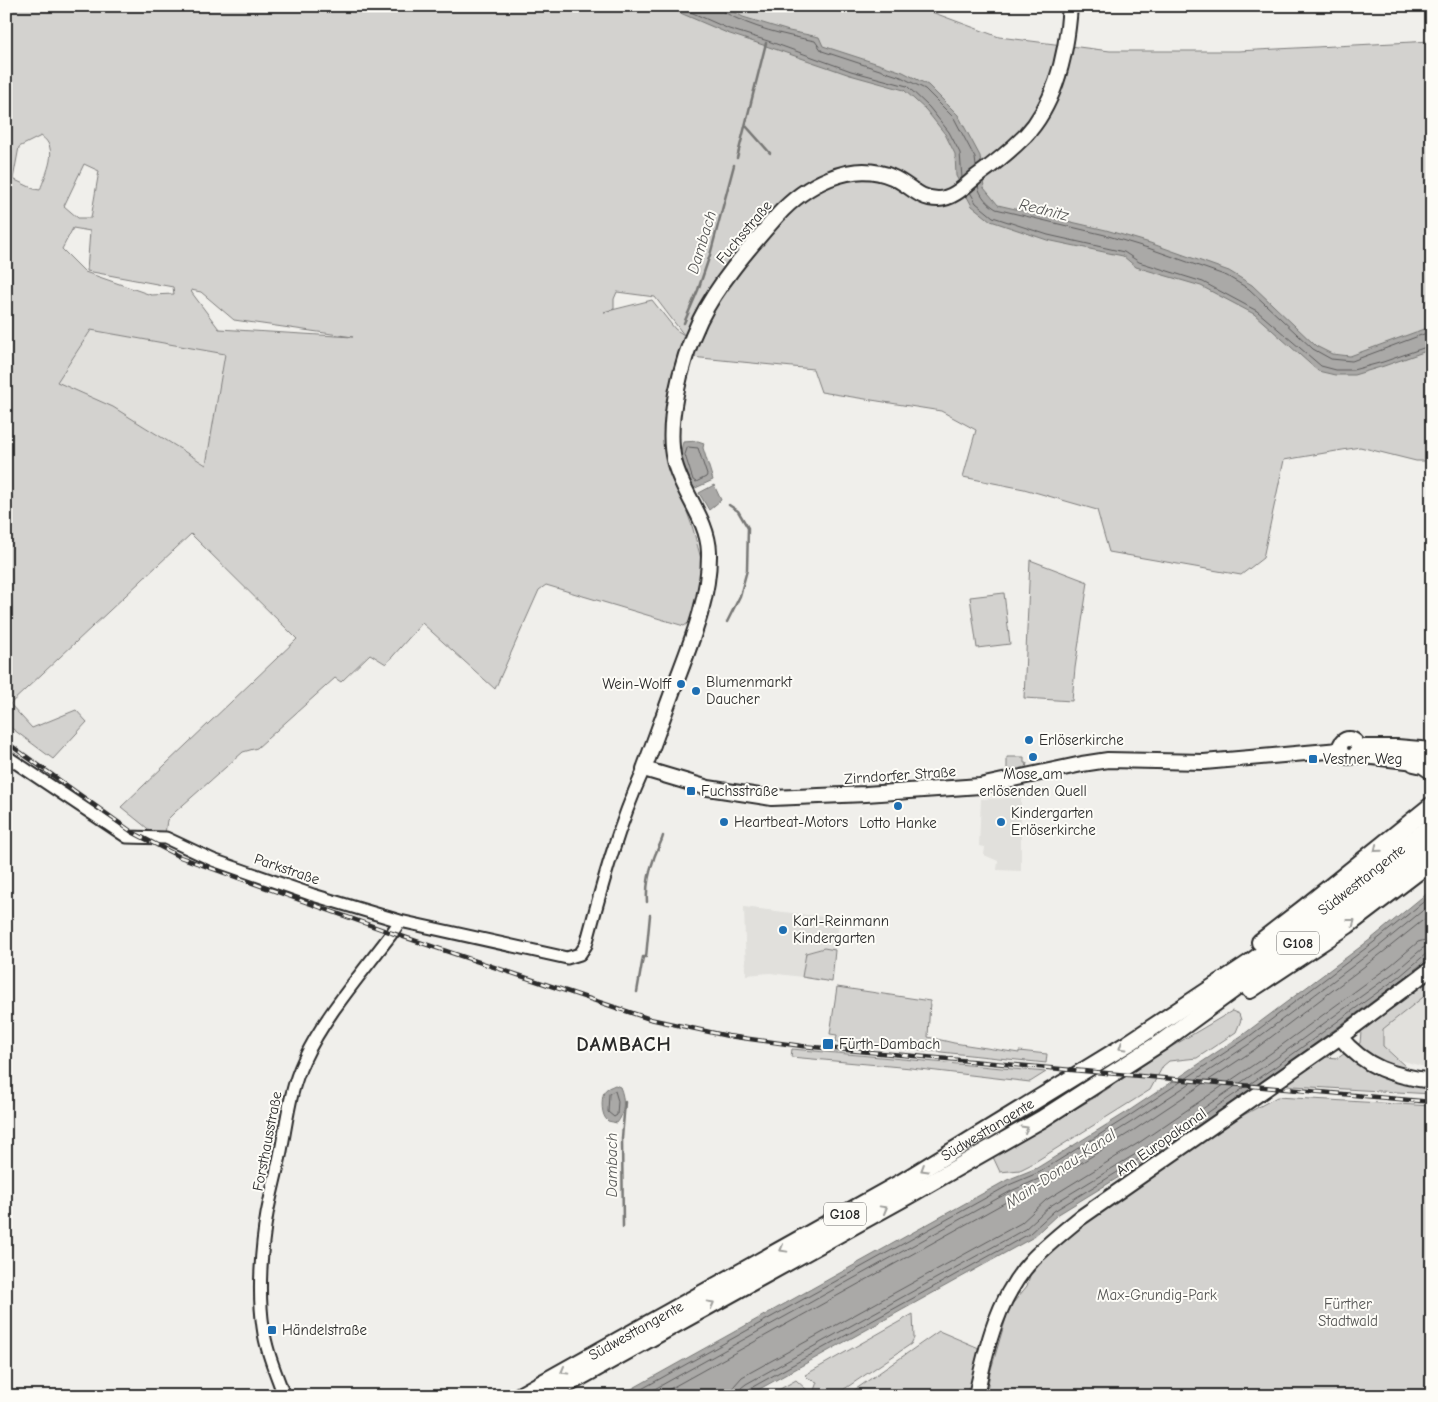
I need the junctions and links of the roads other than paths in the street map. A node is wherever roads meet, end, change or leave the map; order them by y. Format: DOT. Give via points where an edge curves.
graph roads {
  1 [pos="1070,6"];
  2 [pos="1432,750"];
  3 [pos="1356,751"];
  4 [pos="6,756"];
  5 [pos="1414,763"];
  6 [pos="1432,764"];
  7 [pos="644,769"];
  8 [pos="1432,771"];
  9 [pos="1431,804"];
  10 [pos="1432,825"];
  11 [pos="1432,842"];
  12 [pos="1432,861"];
  13 [pos="400,921"];
  14 [pos="580,954"];
  15 [pos="1432,968"];
  16 [pos="1164,1021"];
  17 [pos="1340,1037"];
  18 [pos="1163,1041"];
  19 [pos="1432,1081"];
  20 [pos="284,1396"];
  21 [pos="519,1396"];
  22 [pos="546,1396"];
  23 [pos="976,1396"];
  1 -- 7 [label="main road, Fuchsstraße" via="1061,64 1046,104 1025,136 997,162 947,198 921,196 892,177 870,172 851,173 820,182 795,198 778,216 727,278 700,319 678,381 671,437 677,473 705,534 709,551 706,592 694,635"];
  2 -- 3 [label="main road"];
  3 -- 5 [label="main road"];
  3 -- 7 [label="main road, Zirndorfer Straße" via="1355,741 1347,738 1339,750 1204,762 1108,760 980,786 772,798 708,788"];
  4 -- 13 [label="street, Parkstraße" via="127,837 166,838 231,866"];
  5 -- 6 [label="main road"];
  5 -- 8 [label="highway"];
  7 -- 14 [label="street, Fuchsstraße" via="614,842 586,945"];
  9 -- 16 [label="highway, one-way" via="1304,908 1201,986"];
  10 -- 16 [label="highway, Südwesttangente / G108" via="1248,964"];
  11 -- 18 [label="highway, Südwesttangente / G108"];
  18 -- 12 [label="highway, one-way" via="1185,1032 1312,950"];
  13 -- 14 [label="street, Parkstraße" via="567,958"];
  13 -- 20 [label="street, Forsthausstraße" via="312,1044 289,1099 267,1215 261,1303 269,1354"];
  15 -- 17 [label="main road, Am Europakanal"];
  16 -- 21 [label="highway, Südwesttangente / G108, one-way" via="902,1182"];
  17 -- 19 [label="main road" via="1375,1067 1409,1078"];
  17 -- 23 [label="main road, Am Europakanal" via="1054,1238 1012,1287 1000,1311 986,1349"];
  22 -- 18 [label="highway, Südwesttangente / G108, one-way" via="910,1195 1042,1119"];
}
